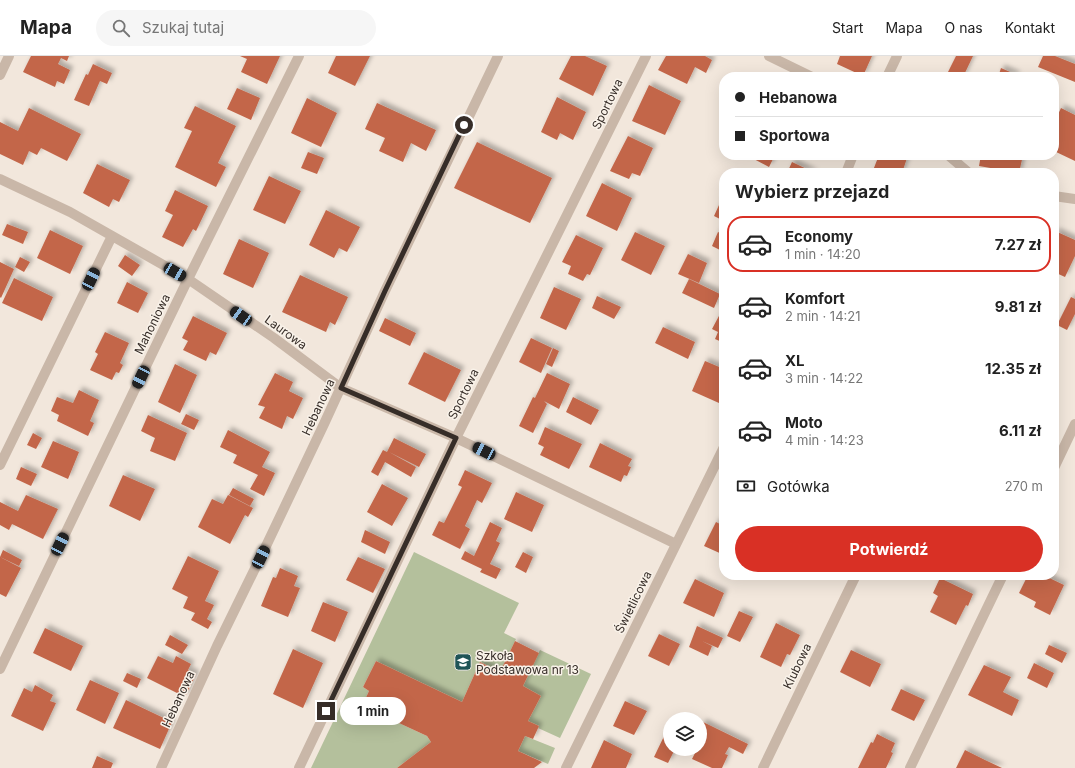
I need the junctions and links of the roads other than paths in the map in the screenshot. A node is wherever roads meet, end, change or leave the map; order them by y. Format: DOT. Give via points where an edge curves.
graph roads {
  1 [pos="9,56"];
  2 [pos="298,56"];
  3 [pos="498,56"];
  4 [pos="646,56"];
  5 [pos="769,56"];
  6 [pos="897,56"];
  7 [pos="802,72"];
  8 [pos="889,72"];
  9 [pos="0,75"];
  10 [pos="954,160"];
  11 [pos="963,168"];
  12 [pos="0,179"];
  13 [pos="1059,197"];
  14 [pos="1075,199"];
  15 [pos="112,236"];
  16 [pos="188,279"];
  17 [pos="341,388"];
  18 [pos="1075,424"];
  19 [pos="456,438"];
  20 [pos="719,457"];
  21 [pos="1059,458"];
  22 [pos="0,465"];
  23 [pos="676,544"];
  24 [pos="854,580"];
  25 [pos="1000,580"];
  26 [pos="0,669"];
  27 [pos="161,768"];
  28 [pos="299,768"];
  29 [pos="566,768"];
  30 [pos="763,768"];
  31 [pos="910,768"];
  1 -- 9 [label="street"];
  2 -- 16 [label="street, Mahoniowa"];
  3 -- 17 [label="street, Hebanowa"];
  4 -- 19 [label="street, Sportowa"];
  5 -- 7 [label="street"];
  6 -- 8 [label="street"];
  10 -- 11 [label="street"];
  12 -- 15 [label="street, Laurowa" via="70,212"];
  13 -- 14 [label="street"];
  15 -- 16 [label="street, Laurowa"];
  15 -- 22 [label="street"];
  16 -- 17 [label="street, Laurowa"];
  16 -- 26 [label="street, Mahoniowa"];
  17 -- 19 [label="street, Laurowa"];
  17 -- 27 [label="street, Hebanowa"];
  18 -- 21 [label="street"];
  19 -- 23 [label="street, Laurowa"];
  19 -- 28 [label="street, Sportowa"];
  20 -- 23 [label="street, Świetlicowa"];
  23 -- 29 [label="street, Świetlicowa"];
  24 -- 30 [label="street, Klubowa"];
  25 -- 31 [label="street"];
}
